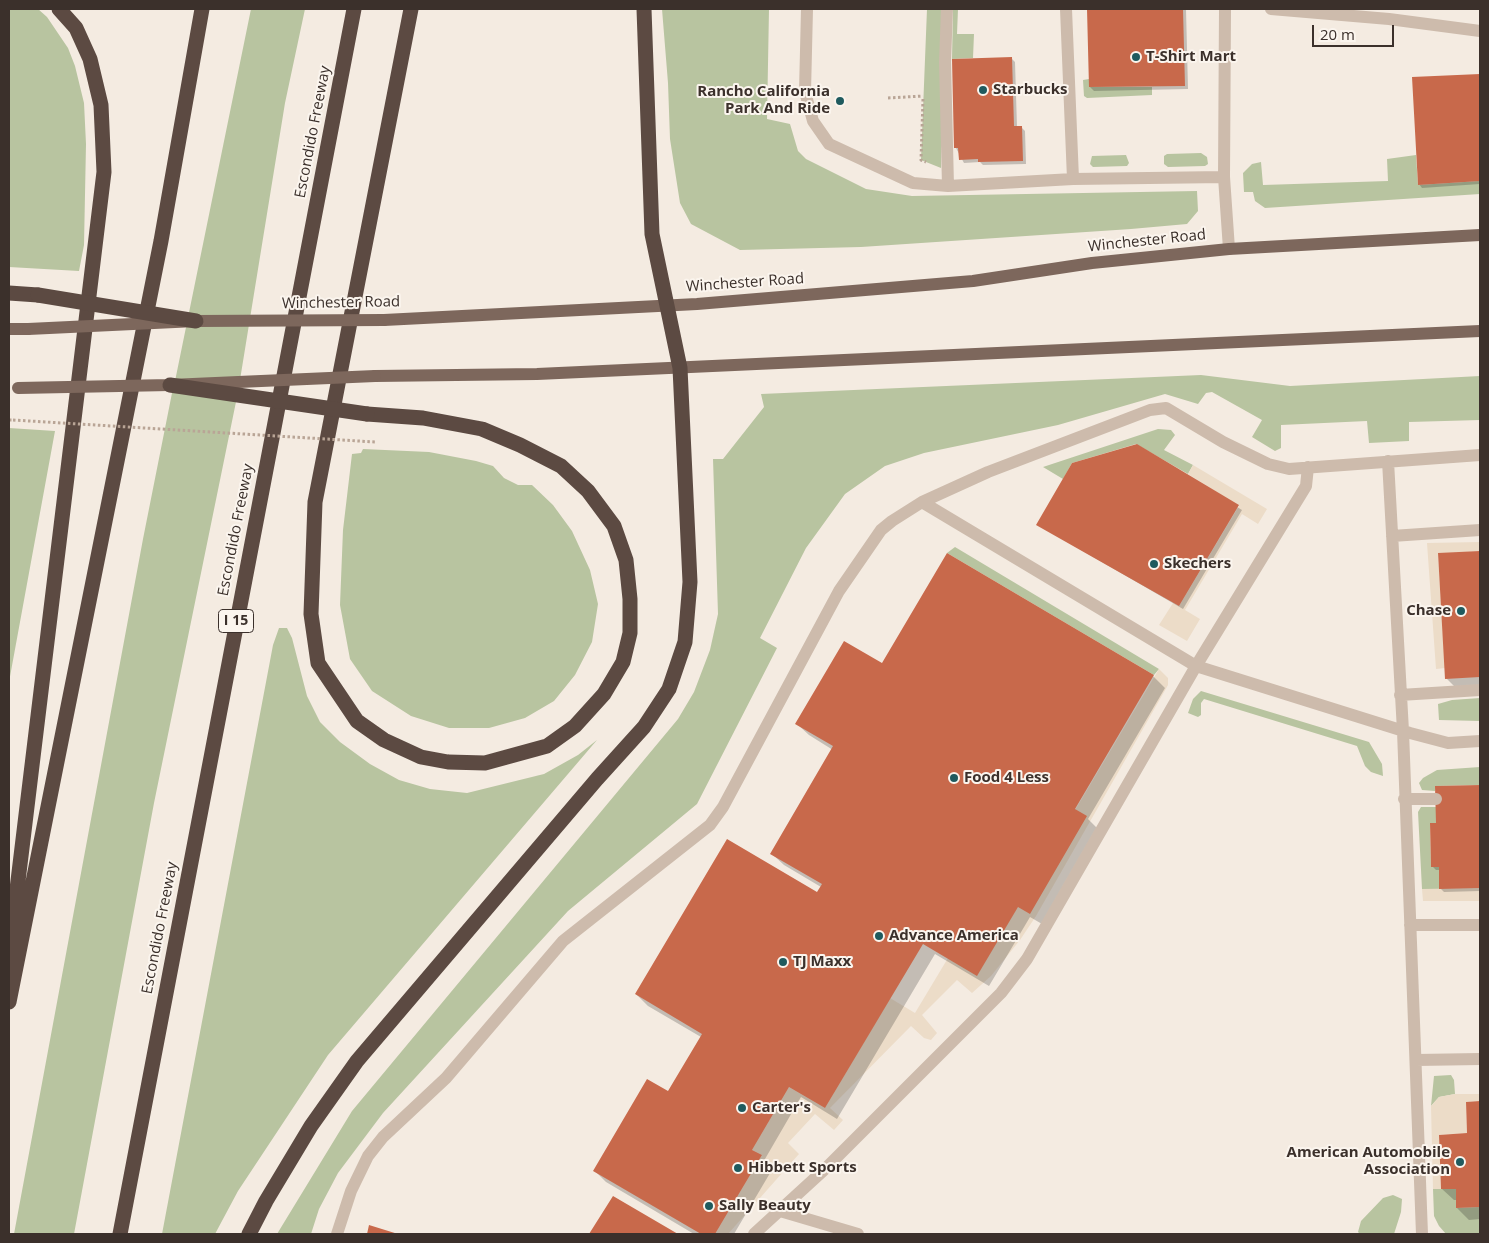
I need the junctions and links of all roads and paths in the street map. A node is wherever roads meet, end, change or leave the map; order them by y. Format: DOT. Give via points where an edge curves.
graph roads {
  1 [pos="60,9"];
  2 [pos="202,9"];
  3 [pos="354,9"];
  4 [pos="411,9"];
  5 [pos="644,9"];
  6 [pos="807,9"];
  7 [pos="947,9"];
  8 [pos="1066,9"];
  9 [pos="1225,9"];
  10 [pos="1271,9"];
  11 [pos="1480,31"];
  12 [pos="923,96"];
  13 [pos="888,98"];
  14 [pos="1224,177"];
  15 [pos="1073,179"];
  16 [pos="948,186"];
  17 [pos="1480,235"];
  18 [pos="1229,249"];
  19 [pos="9,293"];
  20 [pos="668,304"];
  21 [pos="196,321"];
  22 [pos="9,329"];
  23 [pos="1480,331"];
  24 [pos="680,368"];
  25 [pos="170,385"];
  26 [pos="14,388"];
  27 [pos="11,420"];
  28 [pos="375,442"];
  29 [pos="1480,455"];
  30 [pos="1388,460"];
  31 [pos="1308,467"];
  32 [pos="922,502"];
  33 [pos="1480,530"];
  34 [pos="1392,536"];
  35 [pos="1196,666"];
  36 [pos="1480,690"];
  37 [pos="1400,694"];
  38 [pos="1403,731"];
  39 [pos="1480,741"];
  40 [pos="1404,799"];
  41 [pos="1436,799"];
  42 [pos="1410,925"];
  43 [pos="1480,925"];
  44 [pos="9,955"];
  45 [pos="9,1002"];
  46 [pos="1480,1059"];
  47 [pos="1416,1060"];
  48 [pos="780,1211"];
  49 [pos="120,1234"];
  50 [pos="249,1234"];
  51 [pos="337,1234"];
  52 [pos="754,1234"];
  53 [pos="858,1234"];
  54 [pos="1422,1234"];
  1 -- 44 [label="highway" via="76,28 90,59 101,105 104,172"];
  2 -- 45 [label="highway" via="160,241"];
  3 -- 49 [label="highway, Escondido Freeway / I 15"];
  4 -- 25 [label="highway, bridge" via="315,502 311,614 318,663 357,721 384,740 421,757 448,762 485,763 547,746 575,726 598,700 623,662 630,633 626,560 614,526 588,491 561,466 482,429 423,418 367,414"];
  5 -- 20 [label="highway" via="652,234"];
  6 -- 16 [label="lane" via="804,92 813,121 829,144 913,183"];
  7 -- 16 [label="lane"];
  8 -- 15 [label="lane"];
  9 -- 14 [label="lane"];
  10 -- 11 [label="lane"];
  12 -- 13 [label="path"];
  14 -- 15 [label="lane"];
  14 -- 18 [label="lane"];
  15 -- 16 [label="lane"];
  17 -- 18 [label="main road, Winchester Road"];
  18 -- 20 [label="main road, Winchester Road" via="1092,263 973,281"];
  19 -- 21 [label="highway, bridge"];
  20 -- 21 [label="main road, Winchester Road, bridge" via="384,320"];
  20 -- 24 [label="highway"];
  21 -- 22 [label="main road, Winchester Road, bridge"];
  23 -- 24 [label="main road"];
  24 -- 25 [label="main road, bridge"];
  24 -- 50 [label="highway" via="690,582 686,642 669,689 644,727 357,1061 310,1126"];
  25 -- 26 [label="main road, bridge"];
  27 -- 28 [label="path, bridge"];
  29 -- 30 [label="lane"];
  30 -- 31 [label="lane"];
  30 -- 34 [label="lane"];
  31 -- 32 [label="lane" via="1289,469 1268,464 1166,408 1150,410 988,472"];
  31 -- 35 [label="lane" via="1306,486"];
  32 -- 35 [label="lane"];
  32 -- 51 [label="lane" via="880,530 839,591 710,826 563,941 446,1078 383,1137 368,1156 351,1191"];
  33 -- 34 [label="lane"];
  34 -- 37 [label="lane"];
  35 -- 38 [label="lane"];
  35 -- 48 [label="lane" via="1028,959 1010,983"];
  36 -- 37 [label="lane"];
  37 -- 38 [label="lane"];
  38 -- 39 [label="lane" via="1448,743"];
  38 -- 40 [label="lane"];
  40 -- 41 [label="lane"];
  40 -- 42 [label="lane"];
  42 -- 43 [label="lane"];
  42 -- 47 [label="lane"];
  46 -- 47 [label="lane"];
  47 -- 54 [label="lane"];
  48 -- 52 [label="lane"];
  48 -- 53 [label="lane"];
}
